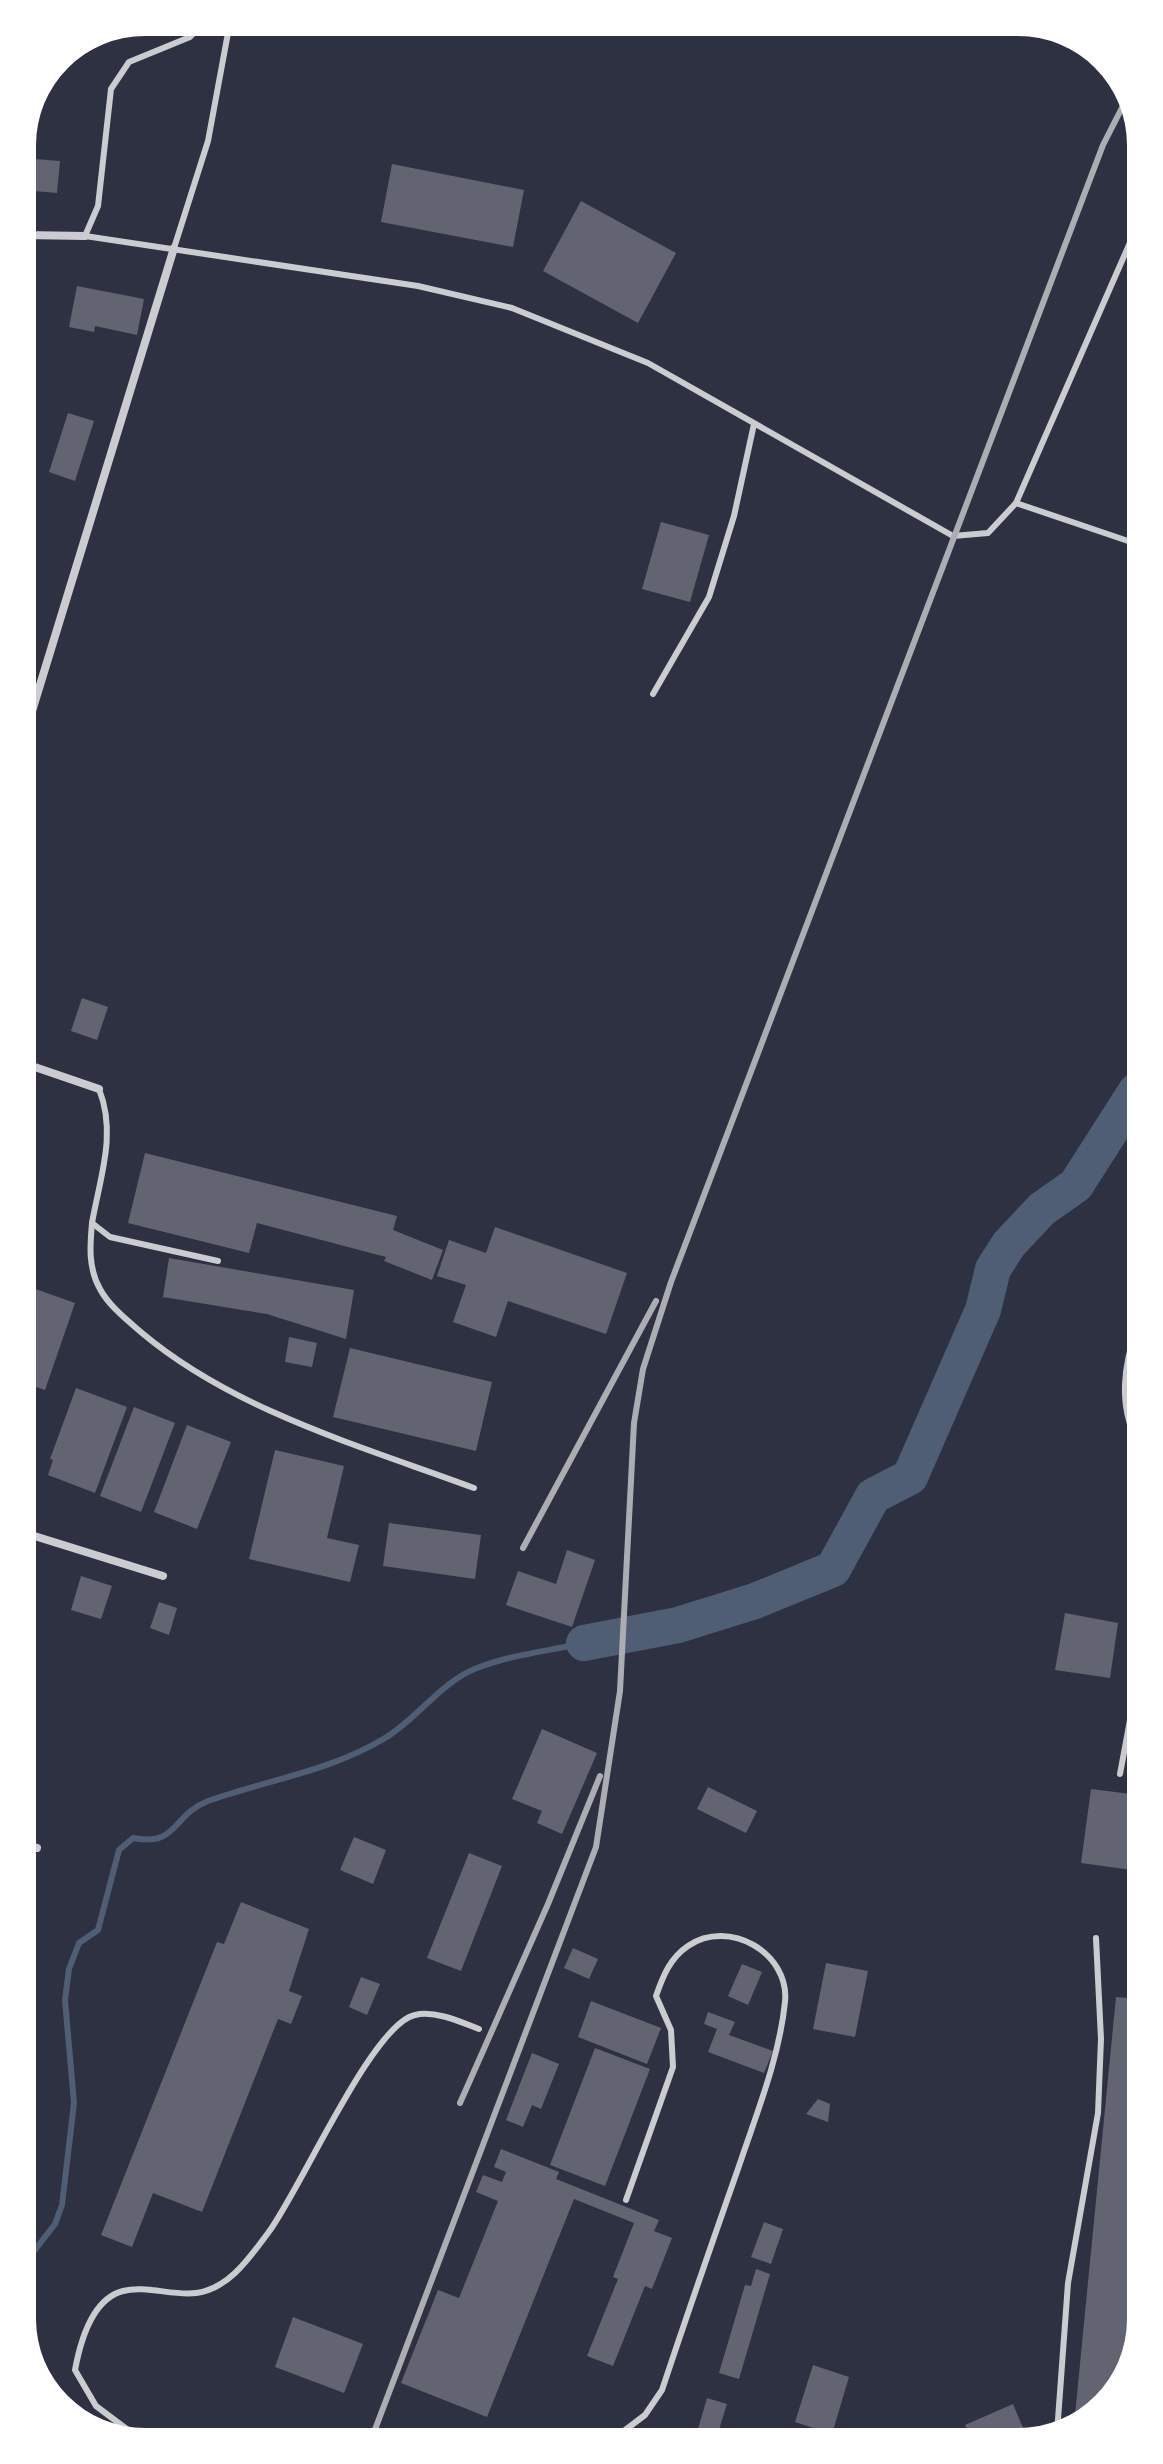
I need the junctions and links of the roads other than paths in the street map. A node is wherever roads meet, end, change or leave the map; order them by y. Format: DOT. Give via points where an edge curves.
graph roads {
  1 [pos="191,36"];
  2 [pos="227,36"];
  3 [pos="36,235"];
  4 [pos="85,236"];
  5 [pos="174,248"];
  6 [pos="1127,249"];
  7 [pos="754,424"];
  8 [pos="1016,503"];
  9 [pos="1127,541"];
  10 [pos="653,694"];
  11 [pos="36,698"];
  12 [pos="36,1067"];
  13 [pos="99,1089"];
  14 [pos="92,1223"];
  15 [pos="218,1261"];
  16 [pos="1127,1357"];
  17 [pos="1127,1416"];
  18 [pos="474,1488"];
  19 [pos="36,1536"];
  20 [pos="163,1576"];
  21 [pos="1127,1736"];
  22 [pos="1120,1774"];
  23 [pos="1096,1938"];
  24 [pos="479,2029"];
  25 [pos="626,2200"];
  26 [pos="1058,2421"];
  27 [pos="122,2425"];
  28 [pos="628,2428"];
  1 -- 4 [label="lane" via="129,62 111,89 98,206"];
  2 -- 5 [label="lane" via="208,141"];
  3 -- 4 [label="street"];
  4 -- 5 [label="lane"];
  5 -- 7 [label="lane" via="418,286 512,308 648,363"];
  5 -- 11 [label="street"];
  6 -- 8 [label="lane"];
  7 -- 8 [label="lane" via="953,536 988,533"];
  7 -- 10 [label="lane" via="709,597"];
  8 -- 9 [label="lane"];
  12 -- 13 [label="street"];
  13 -- 14 [label="lane" via="109,1139"];
  14 -- 15 [label="lane" via="110,1237"];
  14 -- 18 [label="lane" via="89,1256 99,1288 119,1314 168,1355 296,1422"];
  16 -- 17 [label="lane"];
  19 -- 20 [label="street"];
  21 -- 22 [label="lane"];
  23 -- 26 [label="lane" via="1098,2113 1068,2283"];
  24 -- 27 [label="lane" via="416,2014 397,2022 375,2047 281,2215 244,2264 222,2283 197,2293 123,2291 106,2301 81,2340 75,2370 96,2406"];
  25 -- 28 [label="lane" via="673,2067 671,2030 656,1996 667,1966 689,1945 714,1935 747,1939 771,1958 783,1977 785,2000 772,2070 662,2390 645,2415"];
}
